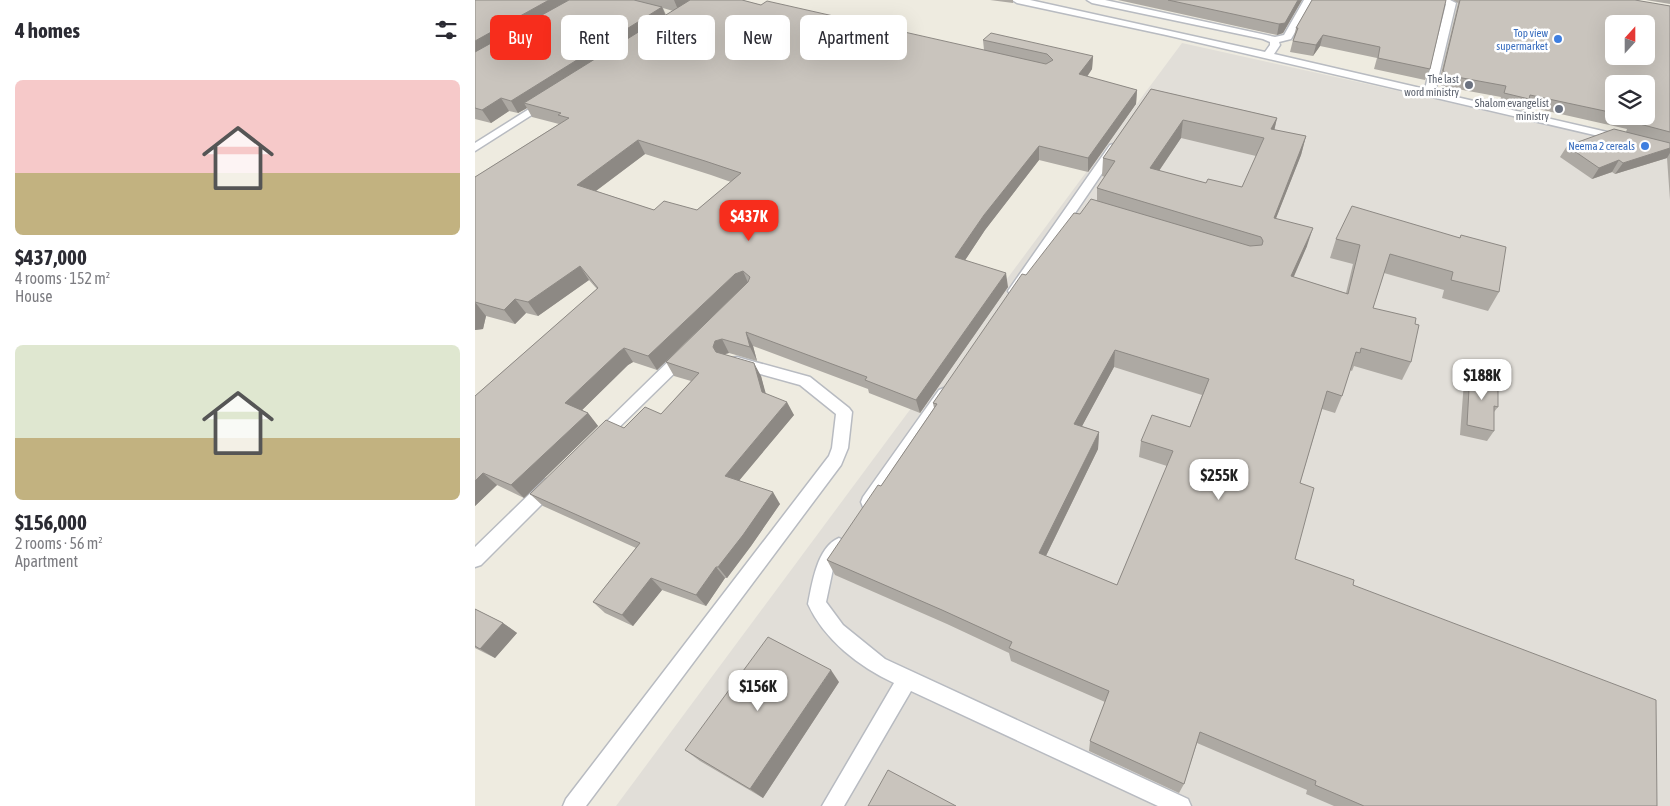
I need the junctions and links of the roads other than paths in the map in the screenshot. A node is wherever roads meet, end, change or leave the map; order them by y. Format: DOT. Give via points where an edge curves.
graph roads {
  1 [pos="1017,0"];
  2 [pos="1092,0"];
  3 [pos="1309,0"];
  4 [pos="1439,0"];
  5 [pos="1081,1"];
  6 [pos="1072,12"];
  7 [pos="1274,40"];
  8 [pos="1268,56"];
  9 [pos="558,94"];
  10 [pos="1429,94"];
  11 [pos="1121,137"];
  12 [pos="1630,140"];
  13 [pos="475,148"];
  14 [pos="1006,304"];
  15 [pos="699,340"];
  16 [pos="729,360"];
  17 [pos="955,378"];
  18 [pos="587,450"];
  19 [pos="559,477"];
  20 [pos="859,517"];
  21 [pos="847,533"];
  22 [pos="475,559"];
  23 [pos="907,680"];
  24 [pos="573,806"];
  25 [pos="832,806"];
  26 [pos="1181,806"];
  1 -- 6 [label="lane"];
  2 -- 7 [label="lane"];
  3 -- 7 [label="lane" via="1288,38"];
  4 -- 10 [label="lane" via="1451,3"];
  5 -- 6 [label="lane"];
  6 -- 8 [label="lane"];
  7 -- 8 [label="lane" via="1275,45"];
  8 -- 10 [label="lane"];
  9 -- 13 [label="lane"];
  10 -- 12 [label="lane"];
  11 -- 14 [label="lane" via="1078,207"];
  15 -- 18 [label="lane"];
  16 -- 24 [label="lane" via="805,381 844,412 840,448 835,460"];
  17 -- 20 [label="lane"];
  19 -- 22 [label="lane"];
  21 -- 23 [label="lane" via="825,566 817,604 836,632 878,666"];
  23 -- 25 [label="lane"];
  23 -- 26 [label="lane"];
}
